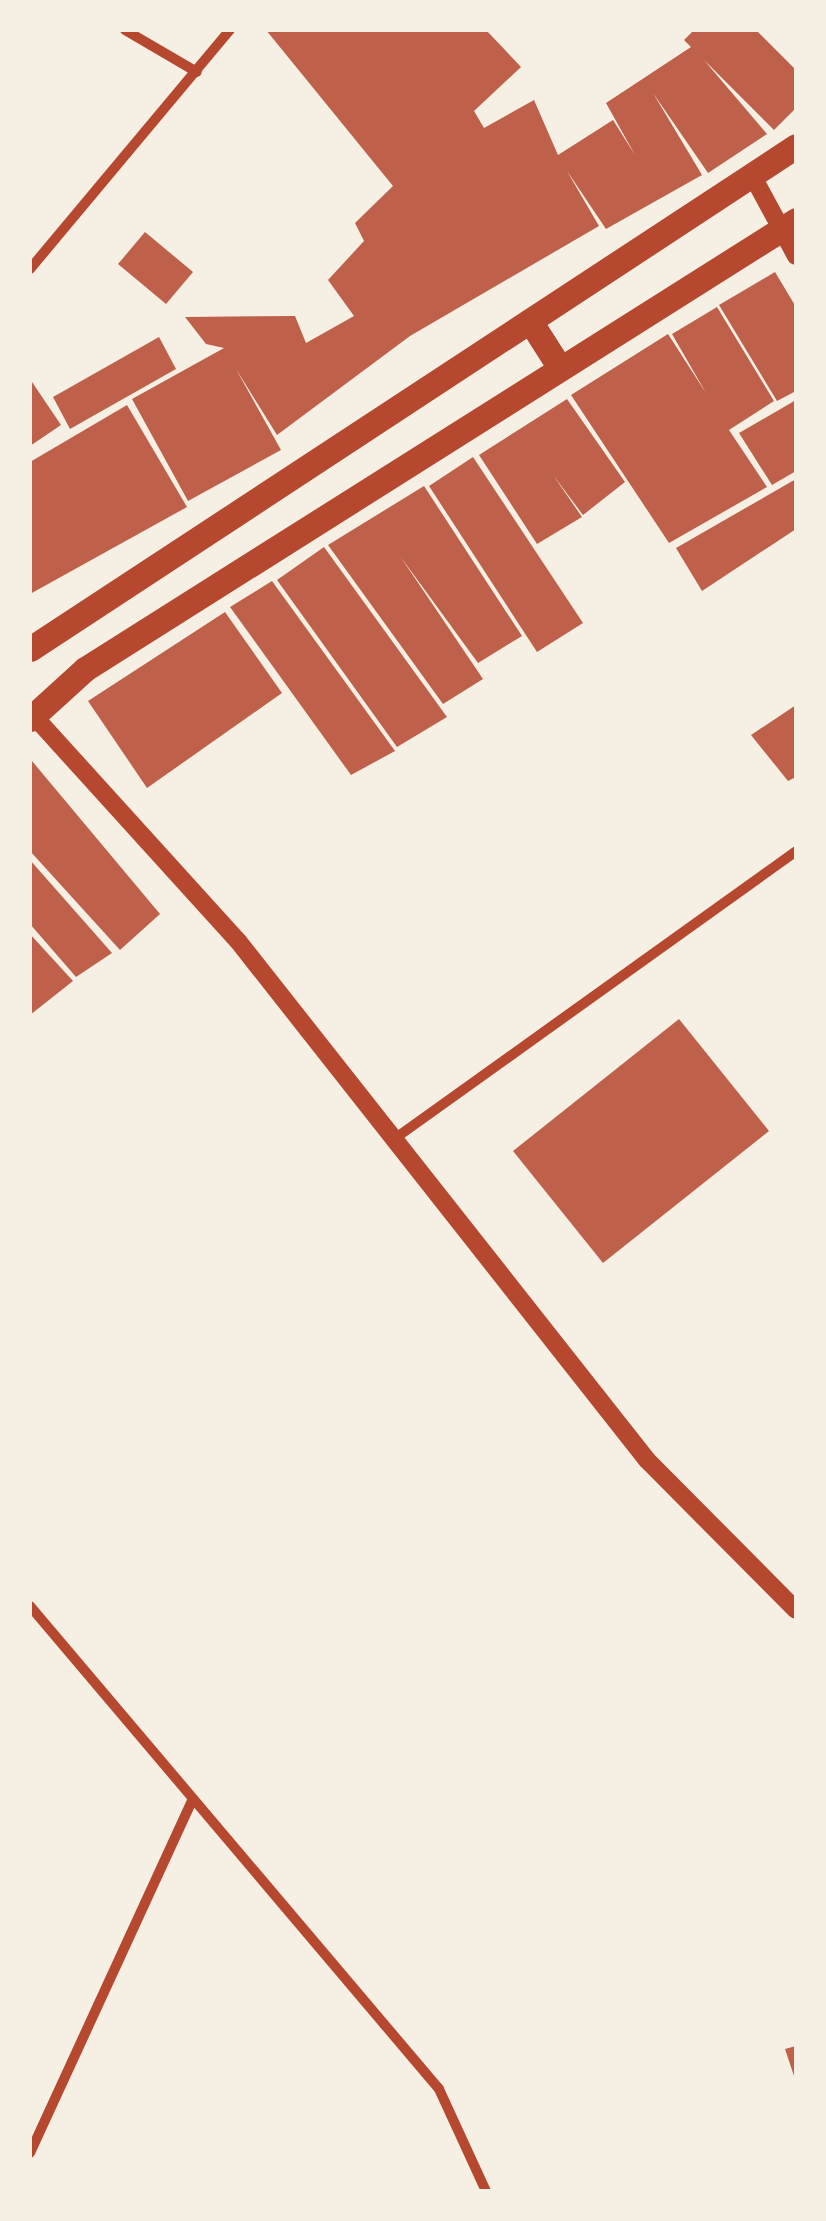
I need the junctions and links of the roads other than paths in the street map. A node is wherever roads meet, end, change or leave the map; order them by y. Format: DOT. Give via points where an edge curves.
graph roads {
  1 [pos="125,30"];
  2 [pos="230,30"];
  3 [pos="197,72"];
  4 [pos="796,146"];
  5 [pos="752,175"];
  6 [pos="789,224"];
  7 [pos="796,256"];
  8 [pos="30,269"];
  9 [pos="530,321"];
  10 [pos="560,368"];
  11 [pos="30,649"];
  12 [pos="32,717"];
  13 [pos="796,851"];
  14 [pos="397,1137"];
  15 [pos="30,1606"];
  16 [pos="796,1610"];
  17 [pos="193,1799"];
  18 [pos="30,2153"];
  19 [pos="486,2191"];
  1 -- 3 [label="street"];
  2 -- 3 [label="street"];
  3 -- 8 [label="street"];
  4 -- 5 [label="main road"];
  5 -- 6 [label="street"];
  5 -- 9 [label="main road"];
  6 -- 7 [label="street"];
  6 -- 10 [label="main road"];
  9 -- 10 [label="main road"];
  9 -- 11 [label="main road"];
  10 -- 12 [label="main road" via="85,669"];
  12 -- 14 [label="street" via="238,941"];
  13 -- 14 [label="street"];
  14 -- 16 [label="street" via="647,1460"];
  15 -- 17 [label="street"];
  17 -- 18 [label="street"];
  17 -- 19 [label="street" via="439,2089"];
}
